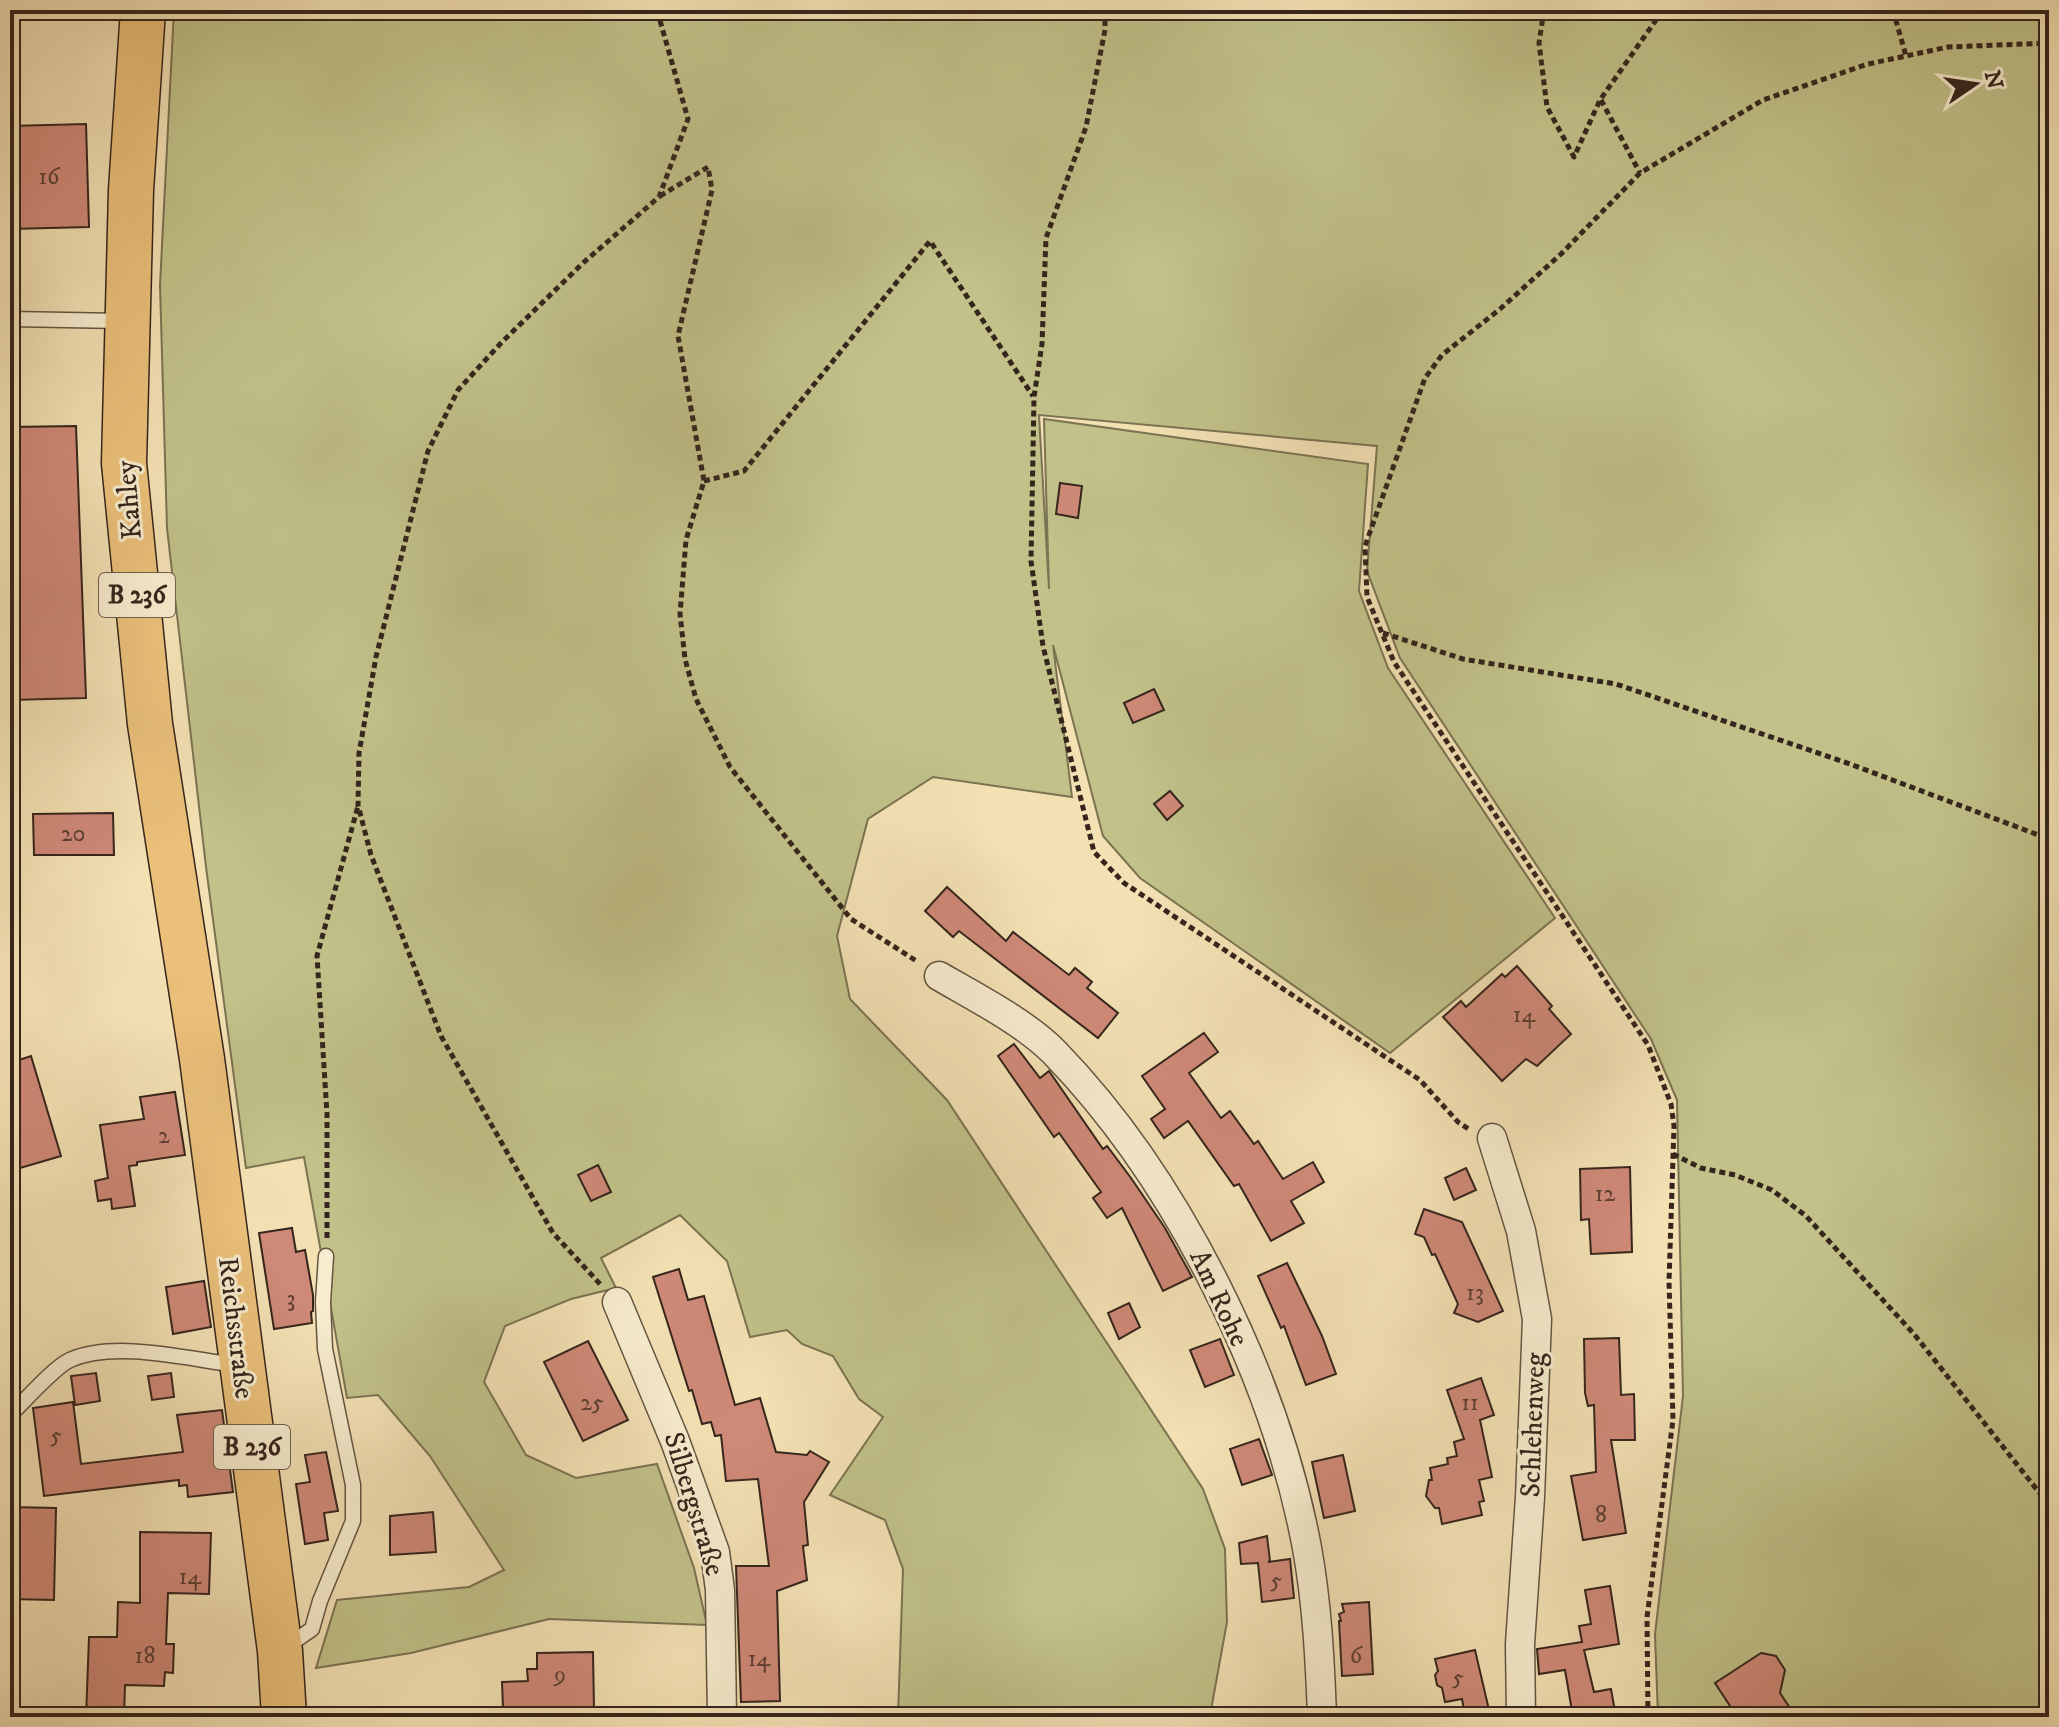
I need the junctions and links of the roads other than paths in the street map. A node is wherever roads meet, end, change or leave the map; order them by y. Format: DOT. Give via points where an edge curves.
graph roads {
  1 [pos="143,10"];
  2 [pos="10,319"];
  3 [pos="126,322"];
  4 [pos="939,976"];
  5 [pos="1493,1142"];
  6 [pos="217,1176"];
  7 [pos="326,1256"];
  8 [pos="617,1302"];
  9 [pos="241,1365"];
  10 [pos="10,1415"];
  11 [pos="280,1651"];
  12 [pos="284,1717"];
  13 [pos="722,1717"];
  14 [pos="1322,1717"];
  15 [pos="1521,1717"];
  1 -- 3 [label="main road, Kahley / B 236"];
  2 -- 3 [label="lane"];
  3 -- 6 [label="main road, Kahley / B 236" via="124,463 150,724"];
  4 -- 14 [label="street, Am Rohe" via="1053,1051 1142,1158 1226,1303 1285,1460 1307,1549"];
  5 -- 15 [label="street, Schlehenweg" via="1521,1231 1537,1319"];
  6 -- 9 [label="main road, Reichsstraße / B 236"];
  7 -- 11 [label="lane" via="325,1349 353,1485 353,1521 312,1629"];
  8 -- 13 [label="street, Silbergstraße" via="715,1552"];
  9 -- 10 [label="lane" via="129,1352 90,1354 67,1361"];
  9 -- 11 [label="main road, Reichsstraße / B 236"];
  11 -- 12 [label="main road, Reichsstraße / B 236"];
}
